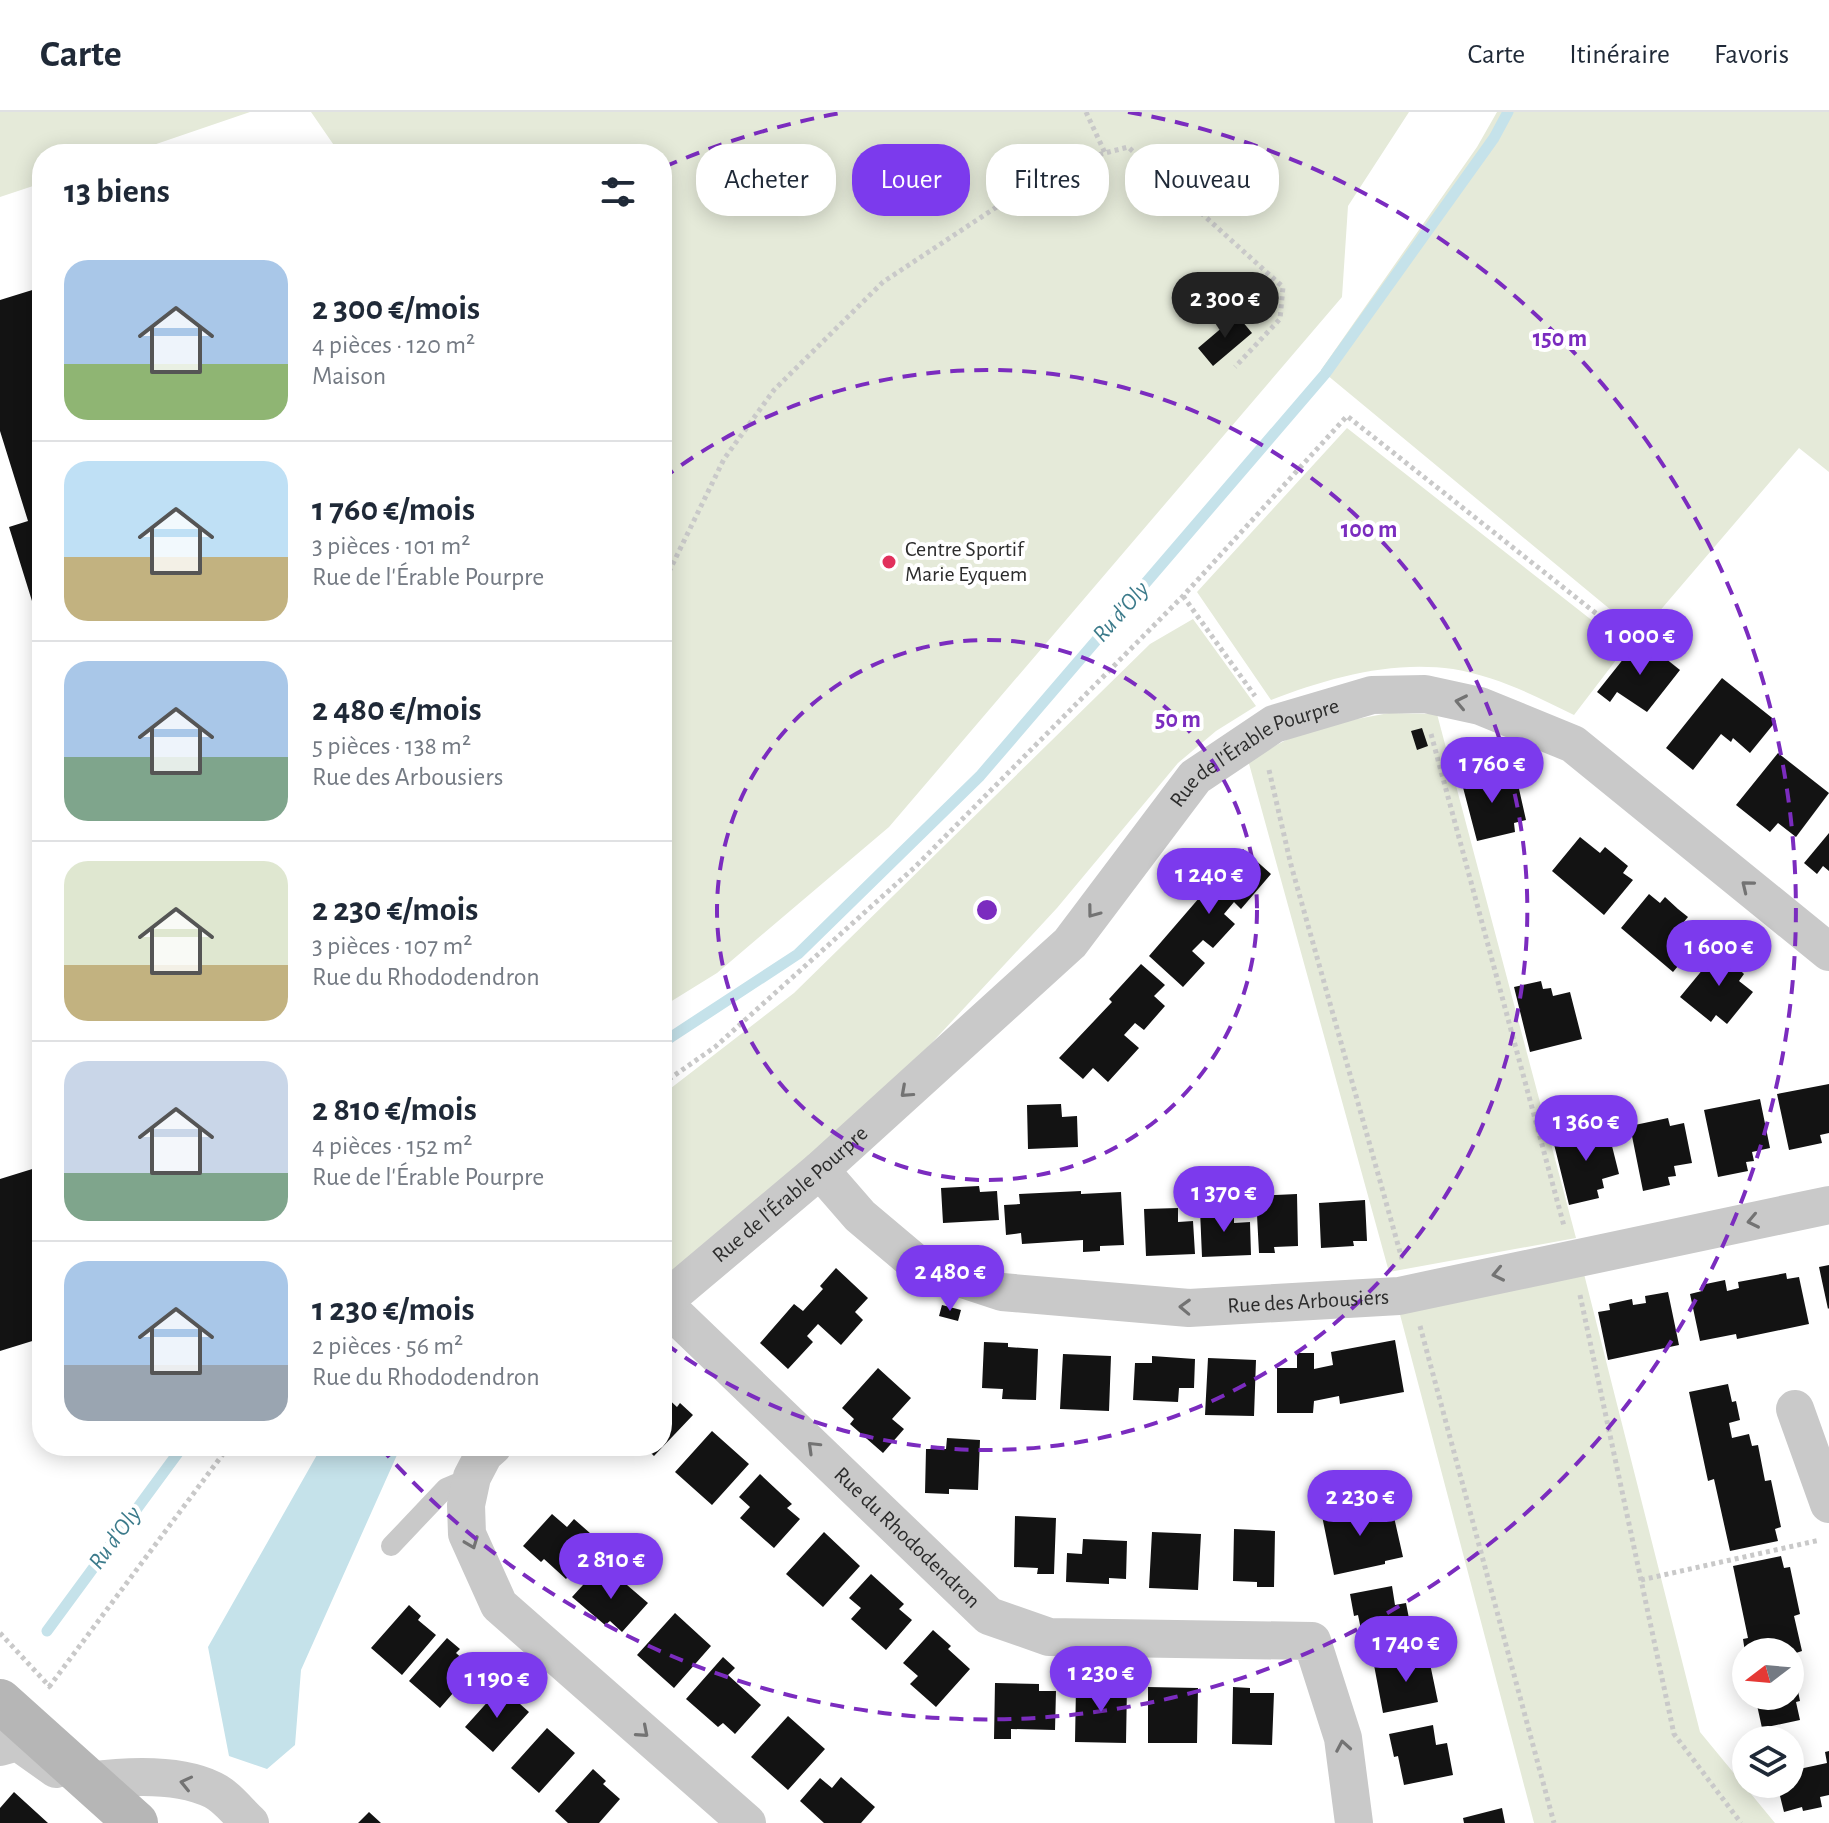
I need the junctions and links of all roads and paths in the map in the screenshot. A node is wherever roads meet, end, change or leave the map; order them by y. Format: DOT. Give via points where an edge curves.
graph roads {
  1 [pos="1086,112"];
  2 [pos="1101,144"];
  3 [pos="1109,152"];
  4 [pos="986,214"];
  5 [pos="1235,367"];
  6 [pos="672,566"];
  7 [pos="1183,596"];
  8 [pos="1617,630"];
  9 [pos="1428,722"];
  10 [pos="1274,724"];
  11 [pos="1829,952"];
  12 [pos="672,1077"];
  13 [pos="820,1170"];
  14 [pos="1829,1205"];
  15 [pos="1567,1239"];
  16 [pos="1579,1290"];
  17 [pos="1411,1293"];
  18 [pos="672,1294"];
  19 [pos="672,1312"];
  20 [pos="1795,1409"];
  21 [pos="222,1456"];
  22 [pos="483,1456"];
  23 [pos="472,1477"];
  24 [pos="1829,1504"];
  25 [pos="1829,1538"];
  26 [pos="391,1546"];
  27 [pos="1641,1580"];
  28 [pos="49,1687"];
  29 [pos="0,1701"];
  30 [pos="0,1747"];
  31 [pos="89,1781"];
  32 [pos="135,1823"];
  33 [pos="250,1823"];
  34 [pos="747,1823"];
  35 [pos="1354,1823"];
  36 [pos="1554,1823"];
  37 [pos="1741,1823"];
  1 -- 2 [label="path"];
  3 -- 5 [label="path" via="1128,147 1283,287 1280,319"];
  4 -- 6 [label="path" via="883,282 774,390 724,459"];
  7 -- 8 [label="path" via="1347,416"];
  7 -- 10 [label="path"];
  7 -- 12 [label="path" via="914,868 715,1047"];
  9 -- 15 [label="path"];
  11 -- 10 [label="street, Rue de l'Érable Pourpre, one-way" via="1573,744 1520,722 1480,706 1425,694 1372,695"];
  10 -- 13 [label="street, Rue de l'Érable Pourpre, one-way" via="1195,777 1070,943"];
  10 -- 17 [label="path" via="1266,756 1291,865"];
  17 -- 13 [label="street, Rue des Arbousiers, one-way" via="1189,1308 1002,1292 917,1264 860,1216"];
  13 -- 18 [label="street, Rue de l'Érable Pourpre"];
  14 -- 17 [label="street, Rue des Arbousiers, one-way"];
  16 -- 27 [label="path"];
  17 -- 36 [label="path"];
  35 -- 19 [label="street, Rue du Rhododendron, one-way" via="1343,1738 1312,1641 1049,1637 989,1616"];
  20 -- 24 [label="street"];
  21 -- 28 [label="path"];
  22 -- 23 [label="street"];
  23 -- 26 [label="lane" via="446,1488"];
  23 -- 34 [label="street, one-way" via="467,1534 499,1605"];
  25 -- 27 [label="path"];
  27 -- 37 [label="path" via="1674,1734"];
  29 -- 31 [label="main road"];
  30 -- 32 [label="street" via="18,1742"];
  31 -- 32 [label="main road"];
  33 -- 31 [label="street, one-way" via="214,1790 124,1776"];
}
